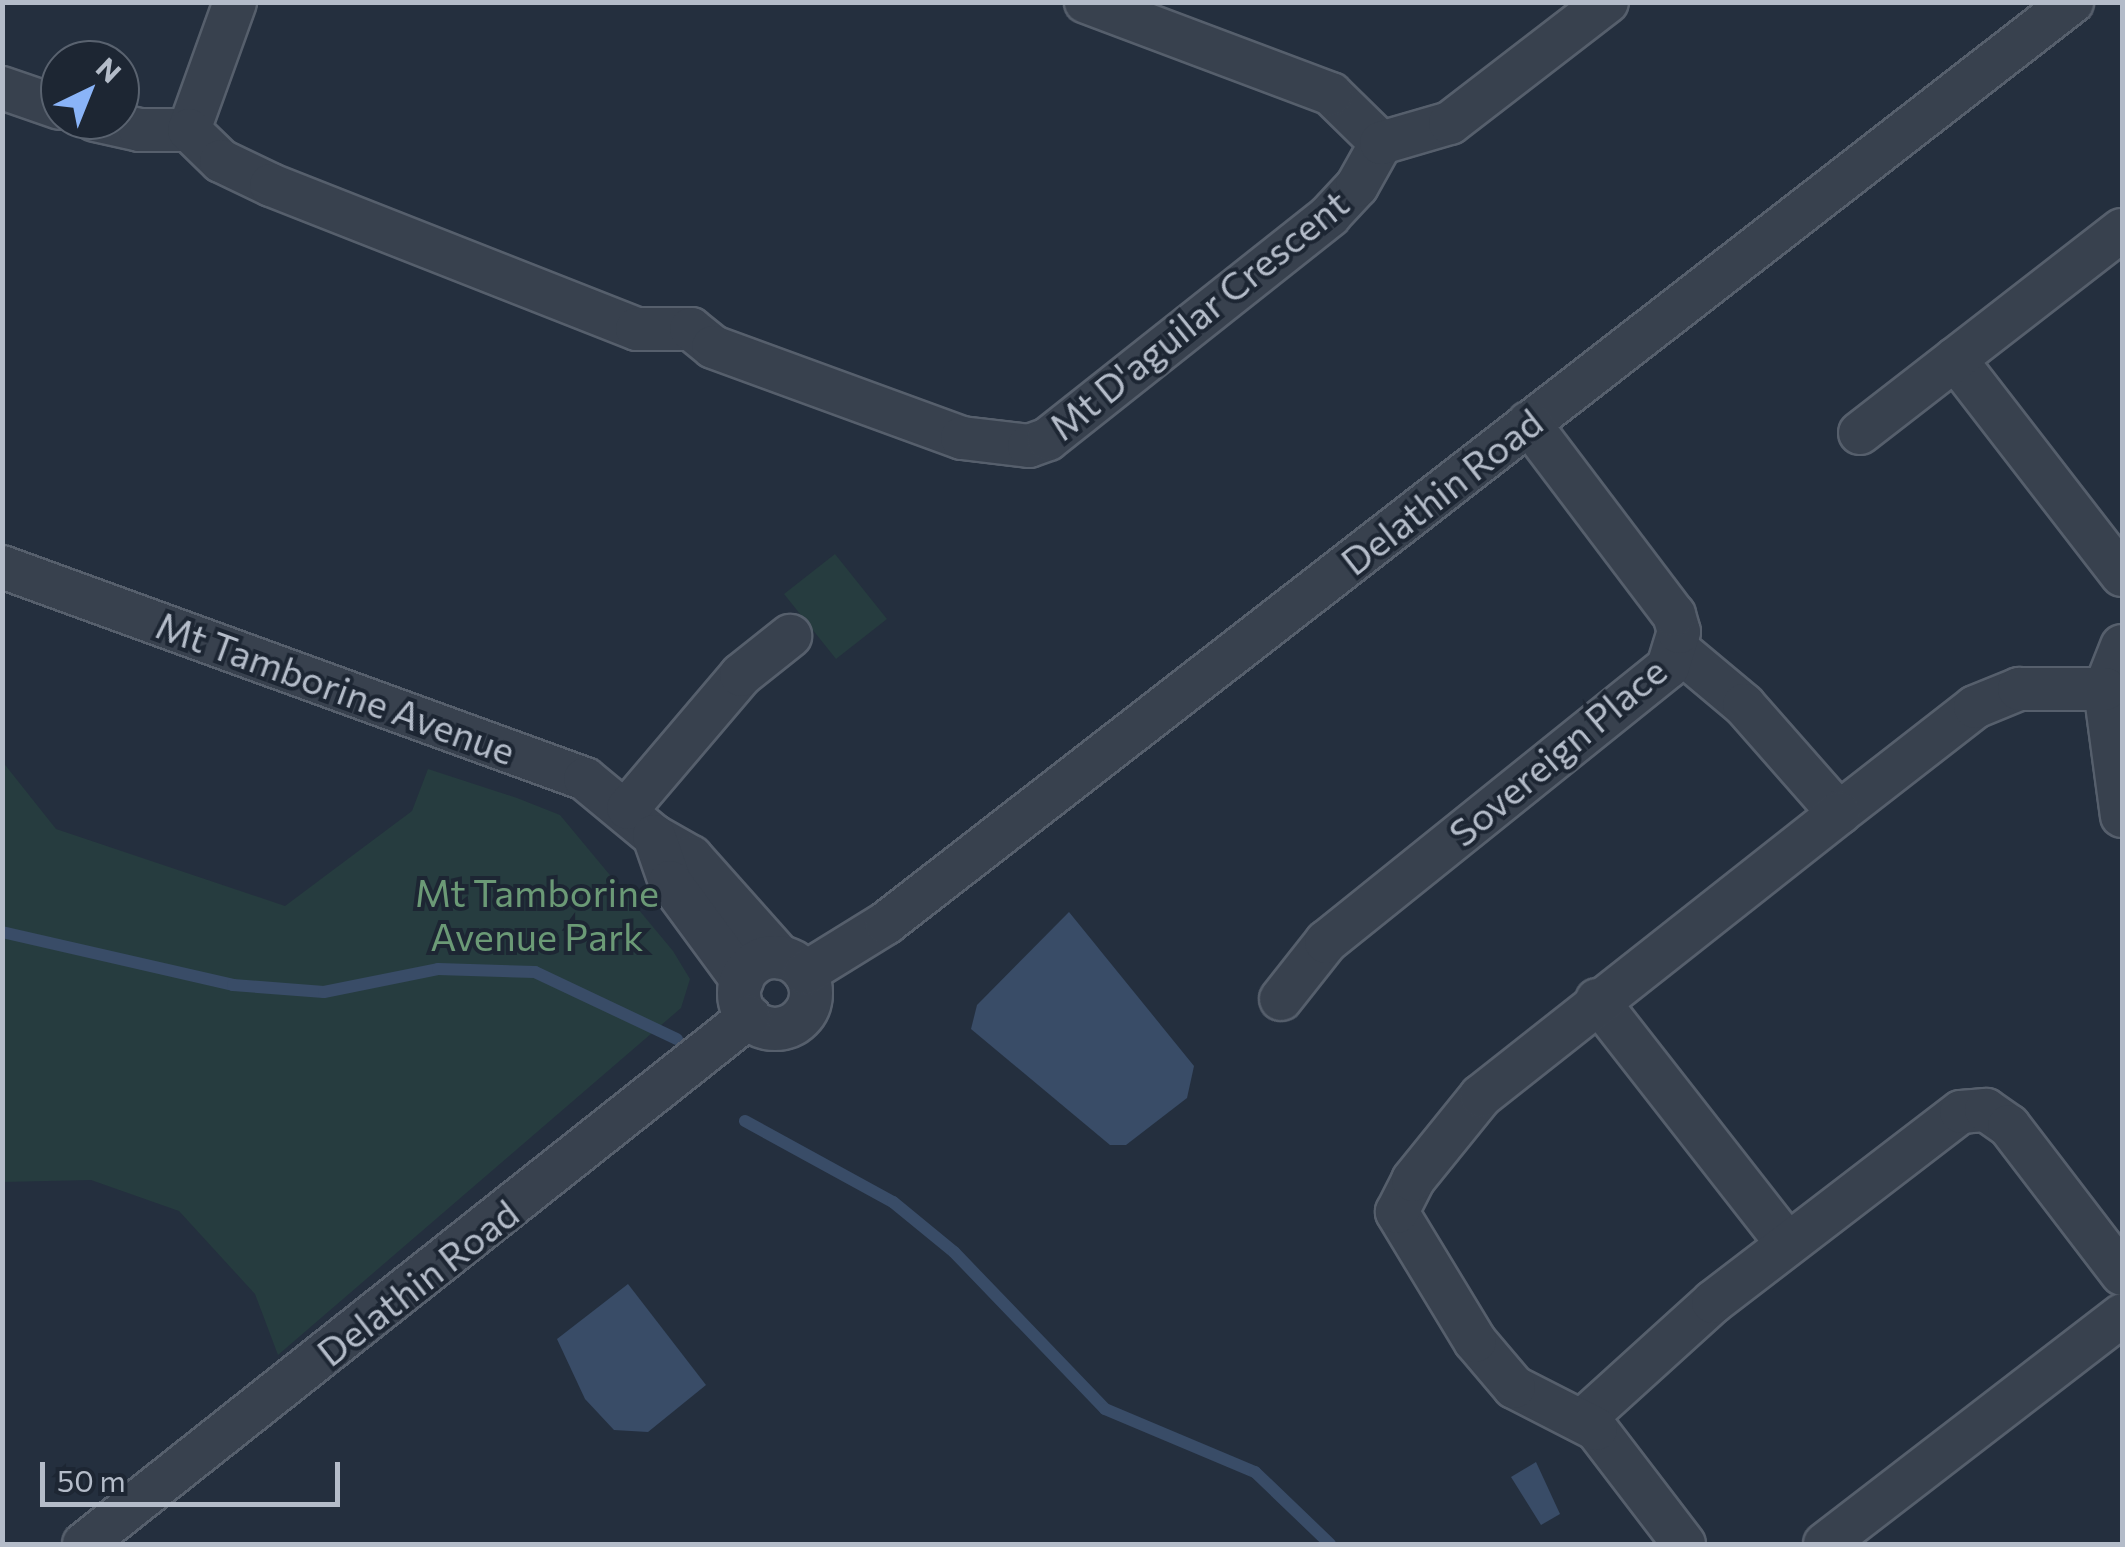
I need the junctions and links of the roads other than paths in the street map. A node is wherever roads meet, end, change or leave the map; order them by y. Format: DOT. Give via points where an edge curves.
graph roads {
  1 [pos="235,2"];
  2 [pos="1086,2"];
  3 [pos="1607,2"];
  4 [pos="2072,2"];
  5 [pos="2,88"];
  6 [pos="40,101"];
  7 [pos="140,130"];
  8 [pos="189,130"];
  9 [pos="1381,143"];
  10 [pos="2122,230"];
  11 [pos="1955,359"];
  12 [pos="1528,423"];
  13 [pos="1860,434"];
  14 [pos="2,567"];
  15 [pos="2122,575"];
  16 [pos="790,636"];
  17 [pos="2122,646"];
  18 [pos="1676,648"];
  19 [pos="2105,689"];
  20 [pos="1840,813"];
  21 [pos="2122,816"];
  22 [pos="641,822"];
  23 [pos="792,965"];
  24 [pos="745,999"];
  25 [pos="1281,999"];
  26 [pos="1597,1000"];
  27 [pos="1786,1242"];
  28 [pos="2122,1274"];
  29 [pos="2122,1315"];
  30 [pos="1583,1420"];
  31 [pos="84,1544"];
  32 [pos="1684,1544"];
  33 [pos="1826,1544"];
  1 -- 8 [label="street"];
  2 -- 9 [label="street" via="1331,94"];
  3 -- 9 [label="street" via="1450,124"];
  4 -- 12 [label="street, Delathin Road"];
  5 -- 6 [label="street"];
  7 -- 8 [label="street"];
  8 -- 9 [label="street, Mt D'aguilar Crescent" via="222,162 271,185 637,329 691,330 712,346 962,438 1009,446 1048,439 1329,216 1357,186"];
  10 -- 11 [label="street"];
  11 -- 13 [label="street"];
  11 -- 15 [label="street"];
  12 -- 18 [label="street, Sovereign Place" via="1674,615"];
  12 -- 23 [label="street, Delathin Road" via="886,922"];
  14 -- 22 [label="street, Mt Tamborine Avenue" via="584,778"];
  16 -- 22 [label="street" via="741,675"];
  17 -- 19 [label="street"];
  18 -- 20 [label="street" via="1744,705"];
  18 -- 25 [label="street, Sovereign Place" via="1652,681 1326,942"];
  19 -- 20 [label="street" via="2019,690 1975,707"];
  19 -- 21 [label="street"];
  20 -- 26 [label="street"];
  22 -- 23 [label="street, Mt Tamborine Avenue" via="691,857"];
  22 -- 24 [label="street" via="670,882"];
  23 -- 24 [label="street" via="753,965"];
  23 -- 24 [label="street" via="810,1001 801,1018 774,1030"];
  24 -- 31 [label="street, Delathin Road"];
  26 -- 27 [label="street"];
  26 -- 30 [label="street" via="1481,1096 1413,1180 1397,1212 1475,1341 1514,1387"];
  27 -- 28 [label="street" via="1961,1112 1986,1110 2008,1126"];
  27 -- 30 [label="street" via="1598,1400"];
  29 -- 33 [label="street"];
  30 -- 32 [label="street"];
}
